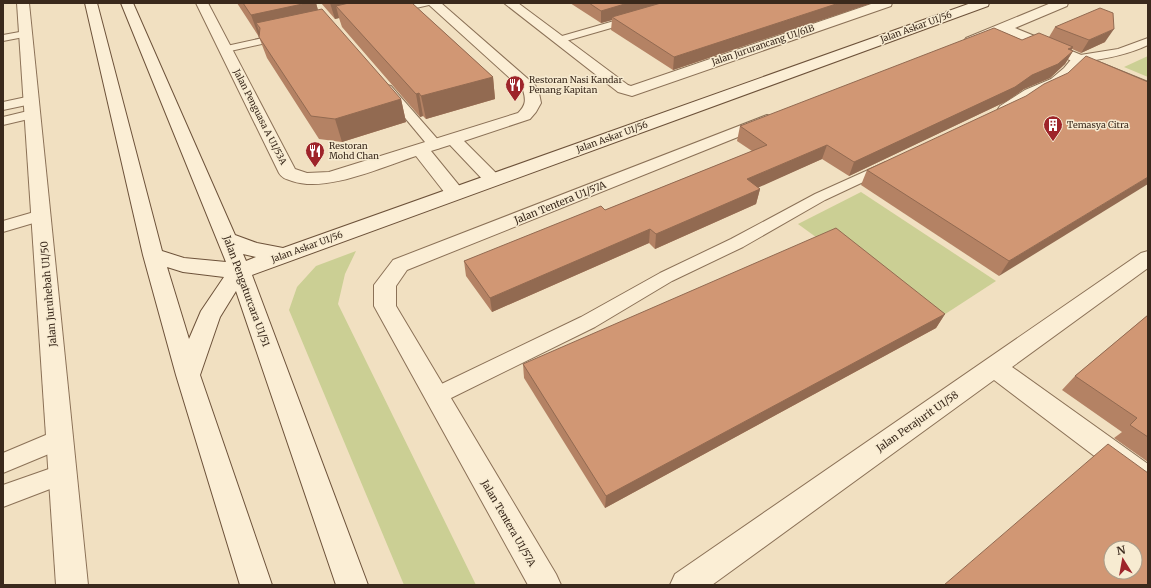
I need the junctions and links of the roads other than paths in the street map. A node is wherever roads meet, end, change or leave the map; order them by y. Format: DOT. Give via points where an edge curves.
graph roads {
  1 [pos="91,3"];
  2 [pos="127,3"];
  3 [pos="202,3"];
  4 [pos="425,3"];
  5 [pos="433,3"];
  6 [pos="510,3"];
  7 [pos="886,3"];
  8 [pos="983,3"];
  9 [pos="1062,3"];
  10 [pos="378,14"];
  11 [pos="649,14"];
  12 [pos="22,21"];
  13 [pos="1004,28"];
  14 [pos="294,34"];
  15 [pos="3,38"];
  16 [pos="559,40"];
  17 [pos="1148,41"];
  18 [pos="953,48"];
  19 [pos="226,49"];
  20 [pos="1078,59"];
  21 [pos="378,79"];
  22 [pos="1148,88"];
  23 [pos="3,106"];
  24 [pos="32,107"];
  25 [pos="785,113"];
  26 [pos="993,114"];
  27 [pos="3,121"];
  28 [pos="453,139"];
  29 [pos="428,147"];
  30 [pos="897,160"];
  31 [pos="493,180"];
  32 [pos="455,193"];
  33 [pos="41,215"];
  34 [pos="3,227"];
  35 [pos="228,240"];
  36 [pos="153,255"];
  37 [pos="284,255"];
  38 [pos="1148,258"];
  39 [pos="240,271"];
  40 [pos="250,300"];
  41 [pos="994,367"];
  42 [pos="188,375"];
  43 [pos="436,396"];
  44 [pos="60,438"];
  45 [pos="3,463"];
  46 [pos="63,474"];
  47 [pos="1148,480"];
  48 [pos="3,496"];
  49 [pos="72,585"];
  50 [pos="256,585"];
  51 [pos="352,585"];
  52 [pos="545,585"];
  53 [pos="686,585"];
  1 -- 36 [label="street"];
  2 -- 35 [label="street, Jalan Pengaturcara U1/51"];
  3 -- 19 [label="street, Jalan Penguasa A U1/53A"];
  4 -- 10 [label="lane"];
  5 -- 28 [label="street, Jalan Penguasa A U1/53A" via="530,88 534,101 532,108 524,116"];
  6 -- 16 [label="street"];
  7 -- 16 [label="street, Jalan Jururancang U1/61B" via="632,91 623,89"];
  8 -- 31 [label="street, Jalan Askar U1/56"];
  9 -- 13 [label="street"];
  11 -- 16 [label="lane"];
  12 -- 15 [label="lane"];
  12 -- 24 [label="street, Jalan Juruhebah U1/50"];
  13 -- 18 [label="street"];
  13 -- 20 [label="street"];
  14 -- 19 [label="lane"];
  17 -- 20 [label="lane" via="1111,55"];
  19 -- 29 [label="street, Jalan Penguasa A U1/53A" via="288,173 305,179 330,178"];
  20 -- 22 [label="street"];
  20 -- 26 [label="lane" via="1055,82"];
  21 -- 29 [label="lane"];
  23 -- 24 [label="lane"];
  24 -- 27 [label="lane"];
  24 -- 33 [label="street, Jalan Juruhebah U1/50"];
  25 -- 43 [label="street, Jalan Tentera U1/57A" via="400,265 385,285 385,306"];
  28 -- 29 [label="street, Jalan Penguasa A U1/53A"];
  28 -- 31 [label="street"];
  29 -- 32 [label="street"];
  30 -- 43 [label="lane" via="666,277 588,322"];
  31 -- 32 [label="street, Jalan Askar U1/56"];
  32 -- 37 [label="street, Jalan Askar U1/56"];
  33 -- 34 [label="lane"];
  33 -- 44 [label="street, Jalan Juruhebah U1/50"];
  35 -- 37 [label="street" via="254,250"];
  35 -- 39 [label="street, Jalan Pengaturcara U1/51"];
  36 -- 39 [label="street" via="183,265"];
  36 -- 42 [label="street"];
  37 -- 39 [label="street, Jalan Askar U1/56"];
  37 -- 40 [label="street" via="263,276"];
  38 -- 41 [label="street, Jalan Perajurit U1/58"];
  39 -- 40 [label="street, Jalan Pengaturcara U1/51"];
  39 -- 42 [label="street" via="208,317"];
  40 -- 51 [label="street, Jalan Pengaturcara U1/51"];
  41 -- 47 [label="street"];
  41 -- 53 [label="street, Jalan Perajurit U1/58"];
  42 -- 50 [label="street"];
  43 -- 52 [label="street, Jalan Tentera U1/57A"];
  44 -- 45 [label="lane"];
  44 -- 46 [label="street, Jalan Juruhebah U1/50"];
  46 -- 48 [label="lane"];
  46 -- 49 [label="street, Jalan Juruhebah U1/50"];
}
